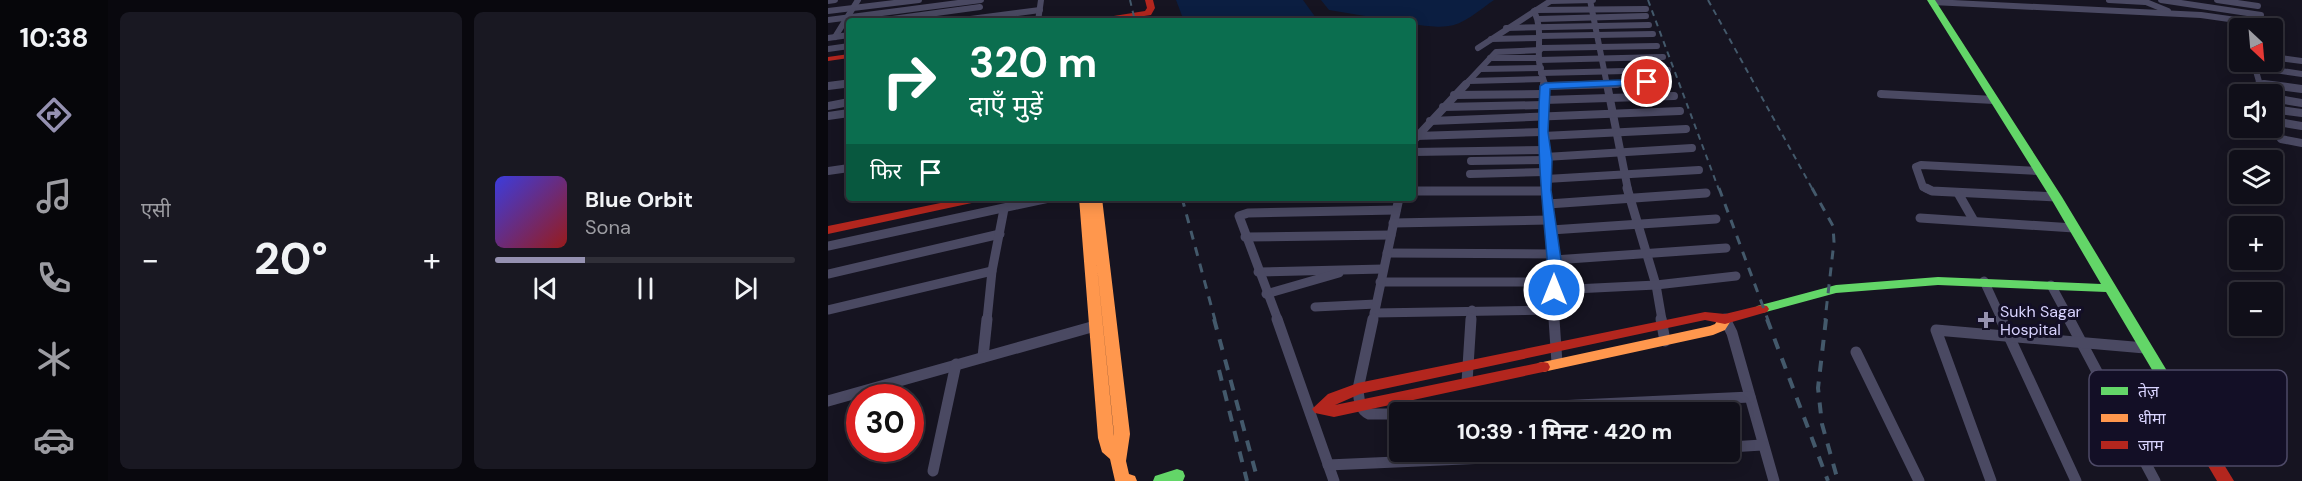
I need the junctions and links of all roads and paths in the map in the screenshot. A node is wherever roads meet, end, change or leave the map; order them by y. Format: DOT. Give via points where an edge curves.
graph roads {
  1 [pos="835,0"];
  2 [pos="919,0"];
  3 [pos="982,0"];
  4 [pos="1041,0"];
  5 [pos="1149,0"];
  6 [pos="1592,0"];
  7 [pos="1630,0"];
  8 [pos="2107,0"];
  9 [pos="2161,0"];
  10 [pos="2217,0"];
  11 [pos="828,1"];
  12 [pos="1551,1"];
  13 [pos="1932,1"];
  14 [pos="2143,1"];
  15 [pos="895,2"];
  16 [pos="2257,3"];
  17 [pos="856,4"];
  18 [pos="828,6"];
  19 [pos="980,7"];
  20 [pos="1630,9"];
  21 [pos="1040,10"];
  22 [pos="828,11"];
  23 [pos="2114,11"];
  24 [pos="890,12"];
  25 [pos="2176,14"];
  26 [pos="2261,15"];
  27 [pos="847,17"];
  28 [pos="846,18"];
  29 [pos="886,18"];
  30 [pos="900,18"];
  31 [pos="977,18"];
  32 [pos="989,18"];
  33 [pos="1038,18"];
  34 [pos="1116,18"];
  35 [pos="1594,18"];
  36 [pos="2262,18"];
  37 [pos="828,20"];
  38 [pos="2229,21"];
  39 [pos="1537,24"];
  40 [pos="1648,25"];
  41 [pos="1506,28"];
  42 [pos="1653,34"];
  43 [pos="1598,35"];
  44 [pos="846,36"];
  45 [pos="831,38"];
  46 [pos="1491,39"];
  47 [pos="846,46"];
  48 [pos="1657,46"];
  49 [pos="1599,47"];
  50 [pos="1478,48"];
  51 [pos="828,49"];
  52 [pos="846,56"];
  53 [pos="1663,57"];
  54 [pos="828,59"];
  55 [pos="1603,59"];
  56 [pos="2283,59"];
  57 [pos="2302,63"];
  58 [pos="1481,69"];
  59 [pos="1668,70"];
  60 [pos="2283,70"];
  61 [pos="1604,71"];
  62 [pos="2256,72"];
  63 [pos="2302,74"];
  64 [pos="1542,75"];
  65 [pos="1469,81"];
  66 [pos="1669,82"];
  67 [pos="846,83"];
  68 [pos="1605,83"];
  69 [pos="2259,83"];
  70 [pos="828,86"];
  71 [pos="2302,89"];
  72 [pos="1881,94"];
  73 [pos="1454,95"];
  74 [pos="1674,96"];
  75 [pos="1608,98"];
  76 [pos="1994,100"];
  77 [pos="2283,100"];
  78 [pos="846,101"];
  79 [pos="2302,103"];
  80 [pos="828,104"];
  81 [pos="1443,107"];
  82 [pos="2283,110"];
  83 [pos="1680,111"];
  84 [pos="846,113"];
  85 [pos="2302,113"];
  86 [pos="1611,114"];
  87 [pos="828,116"];
  88 [pos="1543,118"];
  89 [pos="1430,122"];
  90 [pos="2283,123"];
  91 [pos="2302,126"];
  92 [pos="1686,129"];
  93 [pos="1615,132"];
  94 [pos="1543,134"];
  95 [pos="1416,137"];
  96 [pos="1416,138"];
  97 [pos="2280,138"];
  98 [pos="2302,143"];
  99 [pos="1692,148"];
  100 [pos="1416,152"];
  101 [pos="1621,154"];
  102 [pos="1545,156"];
  103 [pos="1471,161"];
  104 [pos="846,168"];
  105 [pos="1699,170"];
  106 [pos="828,171"];
  107 [pos="2038,171"];
  108 [pos="1470,174"];
  109 [pos="1626,175"];
  110 [pos="1545,176"];
  111 [pos="1545,190"];
  112 [pos="1416,191"];
  113 [pos="1707,193"];
  114 [pos="1958,193"];
  115 [pos="1629,197"];
  116 [pos="2056,197"];
  117 [pos="957,201"];
  118 [pos="959,201"];
  119 [pos="1037,201"];
  120 [pos="1085,201"];
  121 [pos="1096,201"];
  122 [pos="1398,201"];
  123 [pos="1548,204"];
  124 [pos="1004,209"];
  125 [pos="1396,210"];
  126 [pos="1920,218"];
  127 [pos="1716,219"];
  128 [pos="1549,220"];
  129 [pos="1974,221"];
  130 [pos="1393,223"];
  131 [pos="1635,223"];
  132 [pos="828,225"];
  133 [pos="2074,228"];
  134 [pos="828,230"];
  135 [pos="1551,230"];
  136 [pos="1000,234"];
  137 [pos="1391,235"];
  138 [pos="1245,237"];
  139 [pos="828,246"];
  140 [pos="1726,248"];
  141 [pos="1386,253"];
  142 [pos="1646,256"];
  143 [pos="1553,257"];
  144 [pos="1351,269"];
  145 [pos="1383,269"];
  146 [pos="992,271"];
  147 [pos="1258,272"];
  148 [pos="828,274"];
  149 [pos="1736,276"];
  150 [pos="1984,281"];
  151 [pos="1380,282"];
  152 [pos="1656,285"];
  153 [pos="2051,285"];
  154 [pos="1553,286"];
  155 [pos="2109,288"];
  156 [pos="1266,294"];
  157 [pos="1315,307"];
  158 [pos="1375,308"];
  159 [pos="1472,310"];
  160 [pos="1554,310"];
  161 [pos="829,313"];
  162 [pos="1725,319"];
  163 [pos="1095,326"];
  164 [pos="1662,326"];
  165 [pos="2009,336"];
  166 [pos="1665,341"];
  167 [pos="2082,342"];
  168 [pos="1554,348"];
  169 [pos="2145,348"];
  170 [pos="1856,352"];
  171 [pos="983,357"];
  172 [pos="1557,363"];
  173 [pos="956,364"];
  174 [pos="1468,365"];
  175 [pos="2097,370"];
  176 [pos="2158,370"];
  177 [pos="1467,382"];
  178 [pos="1358,389"];
  179 [pos="1750,397"];
  180 [pos="828,401"];
  181 [pos="1642,402"];
  182 [pos="1359,407"];
  183 [pos="1389,414"];
  184 [pos="1762,445"];
  185 [pos="1740,446"];
  186 [pos="1116,455"];
  187 [pos="1396,462"];
  188 [pos="1328,465"];
  189 [pos="2147,466"];
  190 [pos="2217,466"];
  191 [pos="933,471"];
  192 [pos="1176,479"];
  193 [pos="1130,481"];
  194 [pos="1161,481"];
  195 [pos="1334,481"];
  196 [pos="1774,481"];
  197 [pos="1919,481"];
  198 [pos="1991,481"];
  199 [pos="2076,481"];
  200 [pos="2155,481"];
  201 [pos="2226,481"];
  1 -- 11 [label="street"];
  2 -- 15 [label="street"];
  3 -- 19 [label="street"];
  3 -- 24 [label="street"];
  4 -- 21 [label="street"];
  5 -- 34 [label="street" via="1151,8 1145,14"];
  6 -- 12 [label="street"];
  6 -- 35 [label="street"];
  7 -- 20 [label="street"];
  8 -- 14 [label="street"];
  8 -- 23 [label="street" via="2103,2"];
  9 -- 26 [label="street"];
  10 -- 16 [label="street"];
  12 -- 39 [label="street"];
  13 -- 23 [label="street"];
  13 -- 76 [label="street"];
  14 -- 25 [label="street"];
  15 -- 17 [label="street"];
  15 -- 24 [label="street"];
  16 -- 26 [label="street"];
  17 -- 18 [label="street"];
  17 -- 22 [label="street"];
  17 -- 27 [label="street"];
  19 -- 30 [label="street"];
  19 -- 31 [label="street"];
  20 -- 35 [label="street"];
  20 -- 35 [label="street" via="1646,12"];
  21 -- 32 [label="street"];
  21 -- 33 [label="street"];
  23 -- 25 [label="street"];
  24 -- 27 [label="street"];
  24 -- 29 [label="street"];
  25 -- 38 [label="street"];
  26 -- 36 [label="street"];
  27 -- 37 [label="street"];
  28 -- 45 [label="street"];
  35 -- 39 [label="street"];
  35 -- 39 [label="street"];
  35 -- 40 [label="street"];
  35 -- 43 [label="street"];
  39 -- 41 [label="street"];
  39 -- 41 [label="street"];
  39 -- 43 [label="street"];
  39 -- 46 [label="street"];
  39 -- 64 [label="street"];
  41 -- 46 [label="street"];
  42 -- 43 [label="street"];
  43 -- 49 [label="street"];
  44 -- 45 [label="street"];
  46 -- 50 [label="street"];
  47 -- 51 [label="street"];
  48 -- 49 [label="street"];
  49 -- 55 [label="street"];
  49 -- 64 [label="street"];
  52 -- 54 [label="street"];
  53 -- 55 [label="street"];
  55 -- 61 [label="street"];
  55 -- 64 [label="street"];
  56 -- 57 [label="street"];
  58 -- 64 [label="street"];
  58 -- 64 [label="street" via="1502,50"];
  58 -- 65 [label="street"];
  59 -- 61 [label="street"];
  60 -- 63 [label="street"];
  61 -- 64 [label="street"];
  61 -- 68 [label="street"];
  62 -- 69 [label="street"];
  64 -- 65 [label="street"];
  64 -- 68 [label="street"];
  64 -- 73 [label="street"];
  64 -- 75 [label="street"];
  64 -- 81 [label="street"];
  64 -- 88 [label="street"];
  65 -- 73 [label="street"];
  66 -- 68 [label="street"];
  67 -- 70 [label="street"];
  68 -- 75 [label="street"];
  69 -- 71 [label="street"];
  72 -- 76 [label="street"];
  73 -- 81 [label="street"];
  74 -- 75 [label="street"];
  75 -- 86 [label="street"];
  76 -- 107 [label="street"];
  77 -- 79 [label="street"];
  78 -- 80 [label="street"];
  81 -- 89 [label="street"];
  82 -- 85 [label="street"];
  83 -- 86 [label="street"];
  84 -- 87 [label="street"];
  86 -- 88 [label="street"];
  86 -- 93 [label="street"];
  88 -- 89 [label="street"];
  88 -- 94 [label="street"];
  89 -- 95 [label="street"];
  90 -- 91 [label="street"];
  92 -- 93 [label="street"];
  93 -- 94 [label="street"];
  93 -- 101 [label="street"];
  94 -- 96 [label="street"];
  94 -- 102 [label="street"];
  97 -- 98 [label="street"];
  99 -- 101 [label="street"];
  100 -- 102 [label="street"];
  101 -- 102 [label="street"];
  101 -- 109 [label="street"];
  102 -- 103 [label="street"];
  102 -- 110 [label="street"];
  104 -- 106 [label="street"];
  105 -- 109 [label="street"];
  107 -- 114 [label="street" via="1916,166 1925,188"];
  107 -- 116 [label="street"];
  108 -- 110 [label="street"];
  109 -- 110 [label="street"];
  109 -- 115 [label="street"];
  110 -- 111 [label="street"];
  111 -- 112 [label="street"];
  111 -- 123 [label="street"];
  113 -- 115 [label="street"];
  114 -- 116 [label="street"];
  114 -- 129 [label="street"];
  115 -- 123 [label="street"];
  115 -- 131 [label="street"];
  116 -- 133 [label="street"];
  117 -- 132 [label="street"];
  118 -- 134 [label="street"];
  119 -- 124 [label="street"];
  120 -- 163 [label="street"];
  121 -- 186 [label="street" via="1122,434"];
  122 -- 125 [label="street"];
  123 -- 128 [label="street"];
  124 -- 136 [label="street"];
  124 -- 139 [label="street"];
  125 -- 130 [label="street"];
  125 -- 138 [label="street" via="1248,213 1239,219"];
  126 -- 129 [label="street"];
  127 -- 131 [label="street"];
  128 -- 130 [label="street"];
  128 -- 135 [label="street"];
  129 -- 133 [label="street"];
  130 -- 137 [label="street"];
  131 -- 135 [label="street"];
  131 -- 142 [label="street"];
  133 -- 155 [label="street"];
  135 -- 143 [label="street"];
  136 -- 146 [label="street"];
  136 -- 148 [label="street"];
  137 -- 138 [label="street"];
  137 -- 141 [label="street"];
  138 -- 147 [label="street"];
  140 -- 142 [label="street"];
  141 -- 143 [label="street"];
  141 -- 145 [label="street"];
  142 -- 143 [label="street"];
  142 -- 152 [label="street"];
  143 -- 154 [label="street"];
  144 -- 145 [label="street"];
  144 -- 147 [label="street"];
  144 -- 156 [label="street"];
  145 -- 151 [label="street"];
  146 -- 161 [label="street"];
  146 -- 171 [label="street"];
  147 -- 156 [label="street"];
  149 -- 152 [label="street"];
  150 -- 153 [label="street"];
  150 -- 162 [label="street" via="1836,289"];
  150 -- 165 [label="street"];
  151 -- 154 [label="street"];
  151 -- 158 [label="street"];
  152 -- 154 [label="street"];
  152 -- 164 [label="street"];
  153 -- 155 [label="street"];
  153 -- 167 [label="street"];
  154 -- 160 [label="street"];
  155 -- 169 [label="street"];
  156 -- 188 [label="street"];
  157 -- 158 [label="street"];
  158 -- 159 [label="street"];
  158 -- 178 [label="street"];
  159 -- 160 [label="street"];
  159 -- 174 [label="street"];
  160 -- 168 [label="street"];
  162 -- 164 [label="street" via="1705,316"];
  162 -- 166 [label="street" via="1718,329"];
  162 -- 179 [label="street"];
  163 -- 171 [label="street"];
  163 -- 186 [label="street" via="1106,438"];
  164 -- 166 [label="street"];
  164 -- 168 [label="street"];
  165 -- 167 [label="street"];
  165 -- 198 [label="street" via="1936,330"];
  165 -- 199 [label="street"];
  166 -- 172 [label="street"];
  167 -- 169 [label="street"];
  167 -- 175 [label="street"];
  168 -- 172 [label="street"];
  168 -- 174 [label="street"];
  169 -- 176 [label="street"];
  170 -- 197 [label="street"];
  171 -- 173 [label="street"];
  172 -- 177 [label="street"];
  173 -- 180 [label="street"];
  173 -- 191 [label="street"];
  174 -- 177 [label="street"];
  174 -- 178 [label="street"];
  177 -- 182 [label="street"];
  178 -- 182 [label="street"];
  178 -- 182 [label="street" via="1334,398 1320,409"];
  179 -- 181 [label="street"];
  179 -- 184 [label="street"];
  182 -- 183 [label="street" via="1370,414"];
  184 -- 185 [label="street"];
  184 -- 196 [label="street"];
  186 -- 193 [label="street" via="1122,478"];
  187 -- 188 [label="street"];
  188 -- 195 [label="street"];
  189 -- 200 [label="street"];
  190 -- 201 [label="street"];
  192 -- 194 [label="street"];
}
